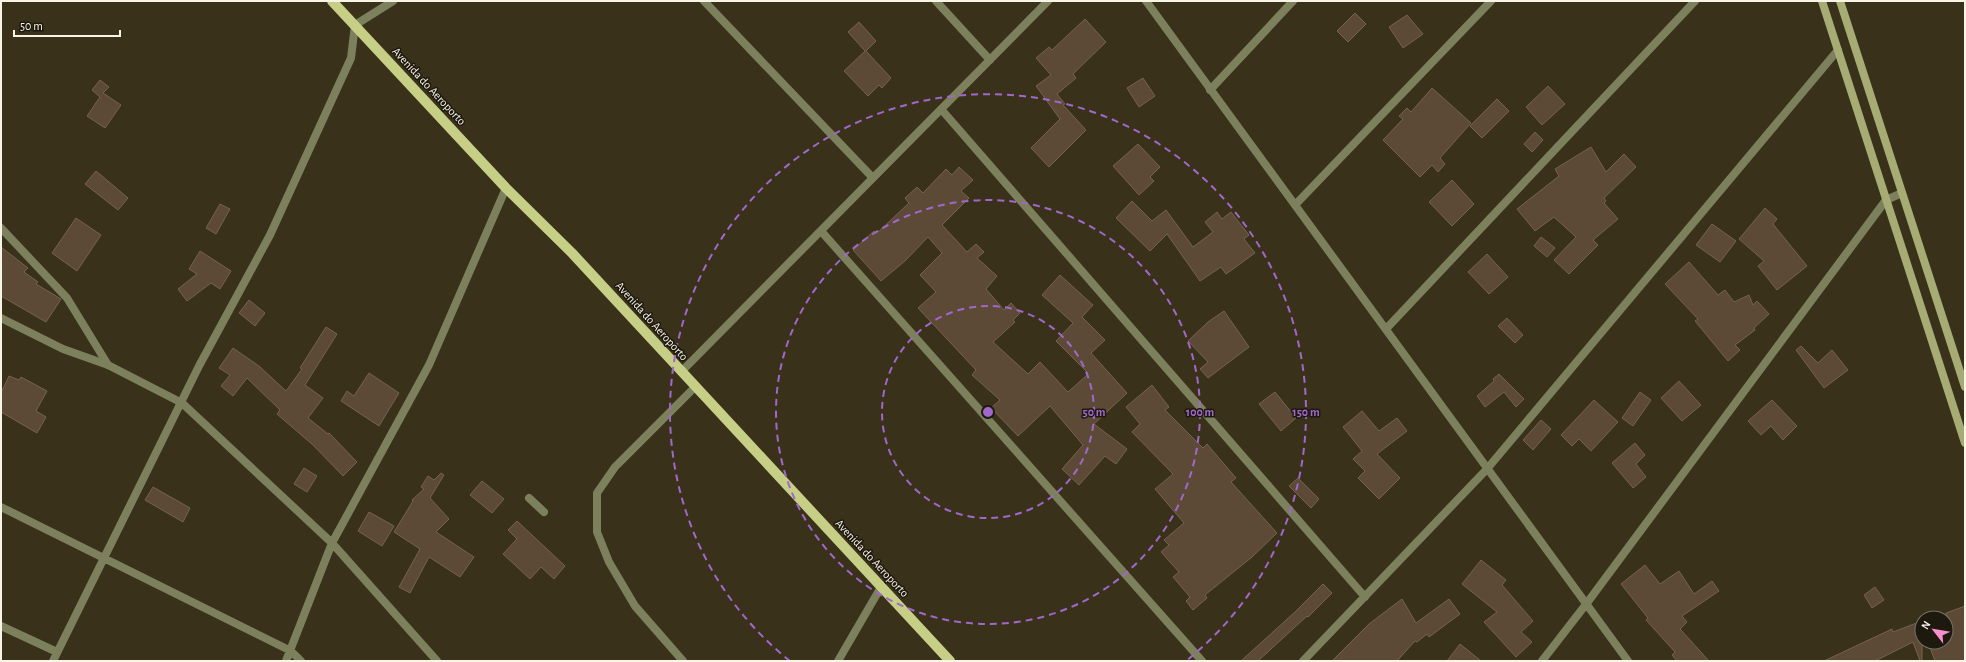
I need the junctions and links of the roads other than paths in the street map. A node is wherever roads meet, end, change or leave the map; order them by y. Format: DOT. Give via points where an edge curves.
graph roads {
  1 [pos="332,1"];
  2 [pos="393,1"];
  3 [pos="704,1"];
  4 [pos="936,1"];
  5 [pos="1048,1"];
  6 [pos="1146,1"];
  7 [pos="1293,1"];
  8 [pos="1491,1"];
  9 [pos="1695,1"];
  10 [pos="1822,1"];
  11 [pos="1840,1"];
  12 [pos="355,25"];
  13 [pos="1838,50"];
  14 [pos="990,60"];
  15 [pos="1210,90"];
  16 [pos="941,109"];
  17 [pos="873,178"];
  18 [pos="506,188"];
  19 [pos="1902,193"];
  20 [pos="1886,200"];
  21 [pos="1294,205"];
  22 [pos="1,228"];
  23 [pos="821,231"];
  24 [pos="1,318"];
  25 [pos="1386,329"];
  26 [pos="108,365"];
  27 [pos="681,372"];
  28 [pos="695,387"];
  29 [pos="1965,387"];
  30 [pos="182,403"];
  31 [pos="1965,443"];
  32 [pos="1487,469"];
  33 [pos="529,498"];
  34 [pos="1,507"];
  35 [pos="544,512"];
  36 [pos="332,544"];
  37 [pos="105,557"];
  38 [pos="881,587"];
  39 [pos="1365,597"];
  40 [pos="1587,603"];
  41 [pos="1,626"];
  42 [pos="291,650"];
  43 [pos="57,652"];
  44 [pos="53,661"];
  45 [pos="286,661"];
  46 [pos="301,661"];
  47 [pos="437,661"];
  48 [pos="683,661"];
  49 [pos="838,661"];
  50 [pos="950,661"];
  51 [pos="1202,661"];
  52 [pos="1303,661"];
  53 [pos="1542,661"];
  54 [pos="1628,661"];
  1 -- 12 [label="main road, Avenida do Aeroporto"];
  2 -- 12 [label="street"];
  3 -- 17 [label="street"];
  4 -- 14 [label="street"];
  5 -- 14 [label="street"];
  6 -- 15 [label="street"];
  7 -- 15 [label="street"];
  8 -- 21 [label="street"];
  9 -- 25 [label="street"];
  10 -- 13 [label="street"];
  11 -- 19 [label="street"];
  12 -- 18 [label="main road, Avenida do Aeroporto"];
  12 -- 30 [label="street" via="351,58 277,221 199,366"];
  13 -- 20 [label="street"];
  13 -- 32 [label="street"];
  14 -- 16 [label="street"];
  15 -- 21 [label="street"];
  16 -- 17 [label="street"];
  16 -- 39 [label="street"];
  17 -- 23 [label="street"];
  18 -- 27 [label="main road, Avenida do Aeroporto" via="572,252"];
  18 -- 36 [label="street" via="429,365"];
  19 -- 20 [label="street"];
  19 -- 29 [label="street"];
  20 -- 31 [label="street"];
  20 -- 40 [label="street"];
  21 -- 25 [label="street"];
  22 -- 26 [label="street" via="67,298"];
  23 -- 27 [label="street"];
  23 -- 51 [label="street"];
  24 -- 26 [label="street" via="63,349"];
  25 -- 32 [label="street"];
  26 -- 30 [label="street"];
  27 -- 28 [label="main road, Avenida do Aeroporto"];
  28 -- 38 [label="main road, Avenida do Aeroporto"];
  28 -- 48 [label="street" via="615,468 597,493 597,532 609,562 635,606"];
  30 -- 36 [label="street"];
  30 -- 37 [label="street"];
  32 -- 39 [label="street"];
  32 -- 40 [label="street"];
  33 -- 35 [label="street"];
  34 -- 37 [label="street"];
  36 -- 42 [label="street"];
  36 -- 47 [label="street"];
  37 -- 42 [label="street"];
  37 -- 43 [label="street"];
  38 -- 49 [label="street"];
  38 -- 50 [label="main road, Avenida do Aeroporto"];
  39 -- 52 [label="street"];
  40 -- 53 [label="street"];
  40 -- 54 [label="street"];
  41 -- 43 [label="street"];
  42 -- 45 [label="street"];
  42 -- 46 [label="street"];
  43 -- 44 [label="street"];
}
